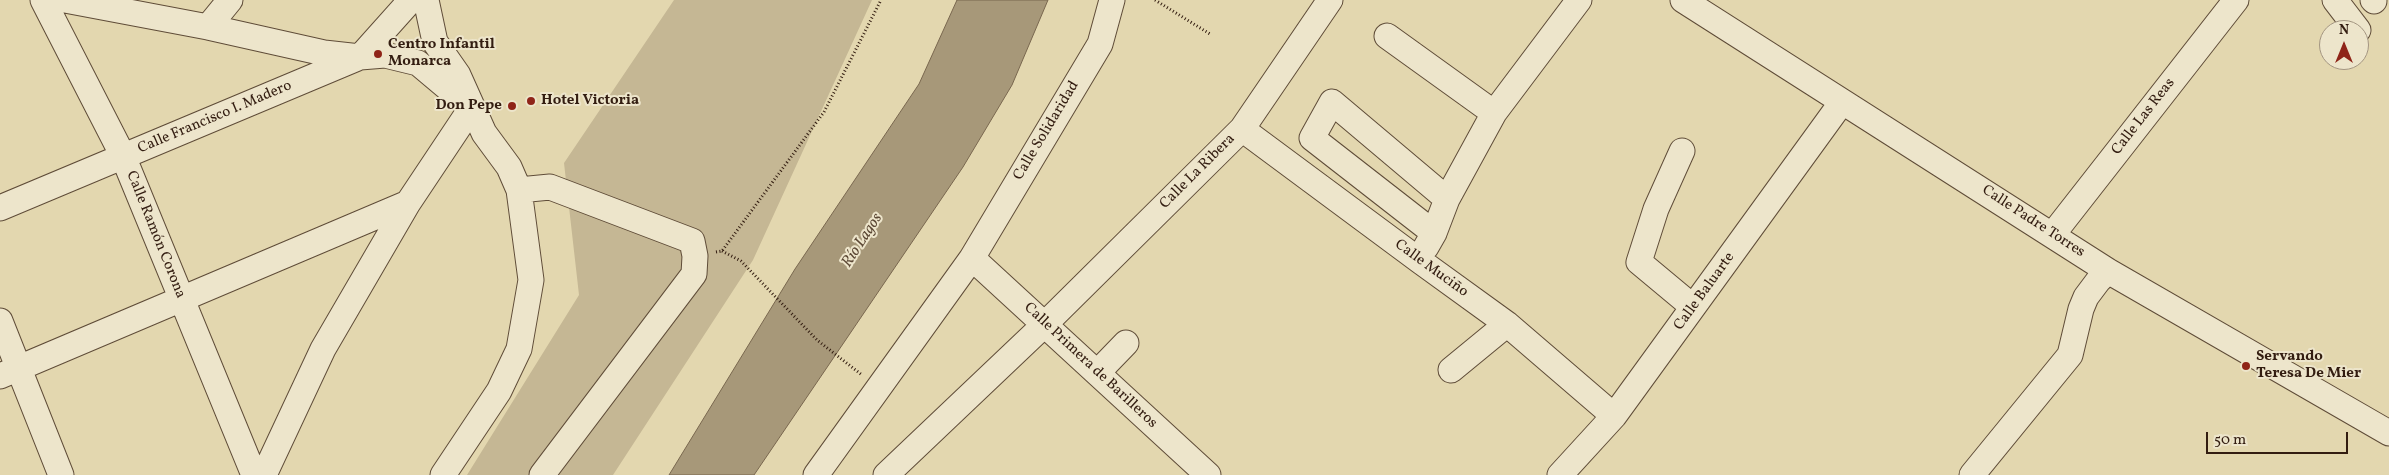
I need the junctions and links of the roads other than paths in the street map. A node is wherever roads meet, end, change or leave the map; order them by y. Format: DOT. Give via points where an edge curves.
graph roads {
  1 [pos="43,0"];
  2 [pos="65,0"];
  3 [pos="230,0"];
  4 [pos="410,0"];
  5 [pos="426,0"];
  6 [pos="1112,0"];
  7 [pos="1330,0"];
  8 [pos="1579,0"];
  9 [pos="1683,0"];
  10 [pos="2335,0"];
  11 [pos="2225,4"];
  12 [pos="2350,20"];
  13 [pos="208,27"];
  14 [pos="1387,36"];
  15 [pos="360,57"];
  16 [pos="1842,102"];
  17 [pos="472,108"];
  18 [pos="1494,113"];
  19 [pos="1242,129"];
  20 [pos="1682,152"];
  21 [pos="123,156"];
  22 [pos="519,190"];
  23 [pos="1447,199"];
  24 [pos="408,203"];
  25 [pos="0,208"];
  26 [pos="2053,234"];
  27 [pos="972,258"];
  28 [pos="2108,271"];
  29 [pos="181,299"];
  30 [pos="1693,307"];
  31 [pos="0,321"];
  32 [pos="1507,324"];
  33 [pos="1044,325"];
  34 [pos="1126,343"];
  35 [pos="1451,370"];
  36 [pos="10,372"];
  37 [pos="1097,373"];
  38 [pos="1614,416"];
  39 [pos="2389,433"];
  40 [pos="61,475"];
  41 [pos="254,475"];
  42 [pos="264,475"];
  43 [pos="443,475"];
  44 [pos="542,475"];
  45 [pos="816,475"];
  46 [pos="886,475"];
  47 [pos="1208,475"];
  48 [pos="1560,475"];
  49 [pos="1972,475"];
  1 -- 21 [label="street, Calle Ramón Corona"];
  2 -- 13 [label="street"];
  3 -- 13 [label="street"];
  4 -- 15 [label="street, Calle Francisco I. Madero"];
  5 -- 17 [label="street" via="435,42 458,75"];
  6 -- 27 [label="street, Calle Solidaridad" via="1100,44"];
  7 -- 19 [label="street, Calle La Ribera"];
  8 -- 18 [label="street"];
  9 -- 16 [label="street, Calle Padre Torres"];
  10 -- 12 [label="street"];
  11 -- 26 [label="street, Calle Las Reas"];
  13 -- 15 [label="street" via="324,53"];
  14 -- 18 [label="street"];
  15 -- 17 [label="street" via="385,55 418,62"];
  15 -- 21 [label="street, Calle Francisco I. Madero"];
  16 -- 26 [label="street, Calle Padre Torres"];
  16 -- 30 [label="street, Calle Baluarte"];
  17 -- 22 [label="street" via="484,133 509,167"];
  17 -- 24 [label="street"];
  18 -- 23 [label="street"];
  19 -- 32 [label="street, Calle Muciño"];
  19 -- 33 [label="street, Calle La Ribera"];
  20 -- 30 [label="street" via="1656,209 1639,262"];
  21 -- 25 [label="street, Calle Francisco I. Madero"];
  21 -- 29 [label="street, Calle Ramón Corona"];
  22 -- 43 [label="street" via="532,280 519,349 499,391"];
  22 -- 44 [label="street" via="550,187 692,241 695,256 694,274"];
  23 -- 23 [label="street" via="1430,240 1312,138 1332,102"];
  24 -- 29 [label="street"];
  24 -- 42 [label="street" via="323,349"];
  26 -- 28 [label="street, Calle Padre Torres"];
  27 -- 33 [label="street, Calle Primera de Barilleros"];
  27 -- 45 [label="street, Calle Solidaridad"];
  28 -- 39 [label="street, Calle Padre Torres"];
  28 -- 49 [label="street" via="2086,297 2070,355"];
  29 -- 36 [label="street"];
  29 -- 41 [label="street, Calle Ramón Corona"];
  30 -- 38 [label="street, Calle Baluarte"];
  31 -- 36 [label="street"];
  32 -- 35 [label="street"];
  32 -- 38 [label="street, Calle Muciño"];
  33 -- 37 [label="street, Calle Primera de Barilleros"];
  33 -- 46 [label="street, Calle La Ribera"];
  34 -- 37 [label="street"];
  36 -- 40 [label="street"];
  37 -- 47 [label="street, Calle Primera de Barilleros"];
  38 -- 48 [label="street, Calle Baluarte"];
}
